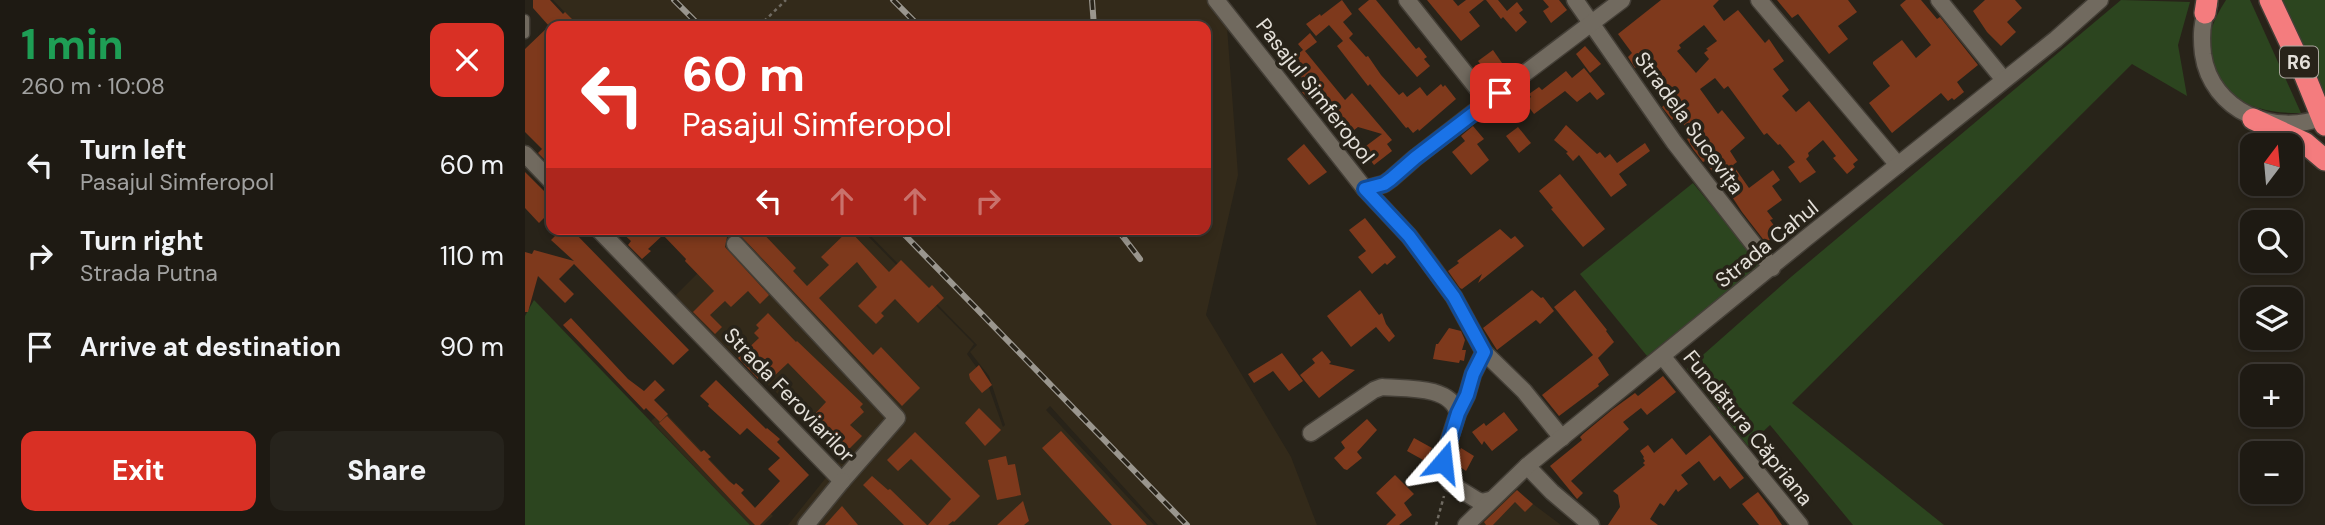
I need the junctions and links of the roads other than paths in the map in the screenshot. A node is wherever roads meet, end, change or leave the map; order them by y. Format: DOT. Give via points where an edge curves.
graph roads {
  1 [pos="1216,0"];
  2 [pos="1407,0"];
  3 [pos="1576,0"];
  4 [pos="1622,0"];
  5 [pos="1759,0"];
  6 [pos="1939,0"];
  7 [pos="2100,0"];
  8 [pos="2270,0"];
  9 [pos="2208,4"];
  10 [pos="525,19"];
  11 [pos="1592,23"];
  12 [pos="525,34"];
  13 [pos="2004,80"];
  14 [pos="1487,102"];
  15 [pos="2253,119"];
  16 [pos="2324,120"];
  17 [pos="525,154"];
  18 [pos="2325,160"];
  19 [pos="1898,165"];
  20 [pos="546,176"];
  21 [pos="1365,189"];
  22 [pos="604,235"];
  23 [pos="735,244"];
  24 [pos="1772,268"];
  25 [pos="1484,352"];
  26 [pos="1663,357"];
  27 [pos="1458,413"];
  28 [pos="1311,433"];
  29 [pos="1562,438"];
  30 [pos="1527,466"];
  31 [pos="842,481"];
  32 [pos="1490,500"];
  33 [pos="806,525"];
  34 [pos="1466,525"];
  35 [pos="1591,525"];
  36 [pos="1800,525"];
  1 -- 21 [label="street, Pasajul Simferopol"];
  2 -- 14 [label="street"];
  3 -- 11 [label="street, Stradela Sucevița"];
  4 -- 11 [label="street"];
  5 -- 19 [label="street"];
  6 -- 13 [label="street"];
  7 -- 13 [label="street, Strada Cahul"];
  8 -- 16 [label="highway, R6"];
  9 -- 15 [label="street" via="2201,38 2204,64 2215,86"];
  10 -- 12 [label="lane"];
  11 -- 14 [label="street"];
  11 -- 24 [label="street, Stradela Sucevița" via="1674,142"];
  13 -- 19 [label="street, Strada Cahul"];
  14 -- 21 [label="street" via="1384,184"];
  15 -- 16 [label="street" via="2276,125"];
  15 -- 18 [label="highway" via="2305,143"];
  17 -- 20 [label="street"];
  19 -- 24 [label="street, Strada Cahul"];
  21 -- 25 [label="street, Pasajul Simferopol" via="1409,236 1454,297"];
  22 -- 31 [label="street, Strada Feroviarilor"];
  23 -- 31 [label="street, Strada Feroviarilor" via="897,418"];
  24 -- 26 [label="street, Strada Cahul"];
  25 -- 27 [label="street"];
  25 -- 29 [label="street, Pasajul Simferopol"];
  26 -- 29 [label="street, Strada Cahul"];
  26 -- 36 [label="street, Fundătura Căpriana"];
  27 -- 28 [label="street" via="1453,403 1439,394 1382,387"];
  27 -- 32 [label="street" via="1443,469 1447,479 1470,497"];
  29 -- 30 [label="street, Strada Cahul"];
  30 -- 32 [label="street, Strada Cahul"];
  30 -- 35 [label="street"];
  31 -- 33 [label="street"];
  32 -- 34 [label="street, Strada Cahul"];
}
